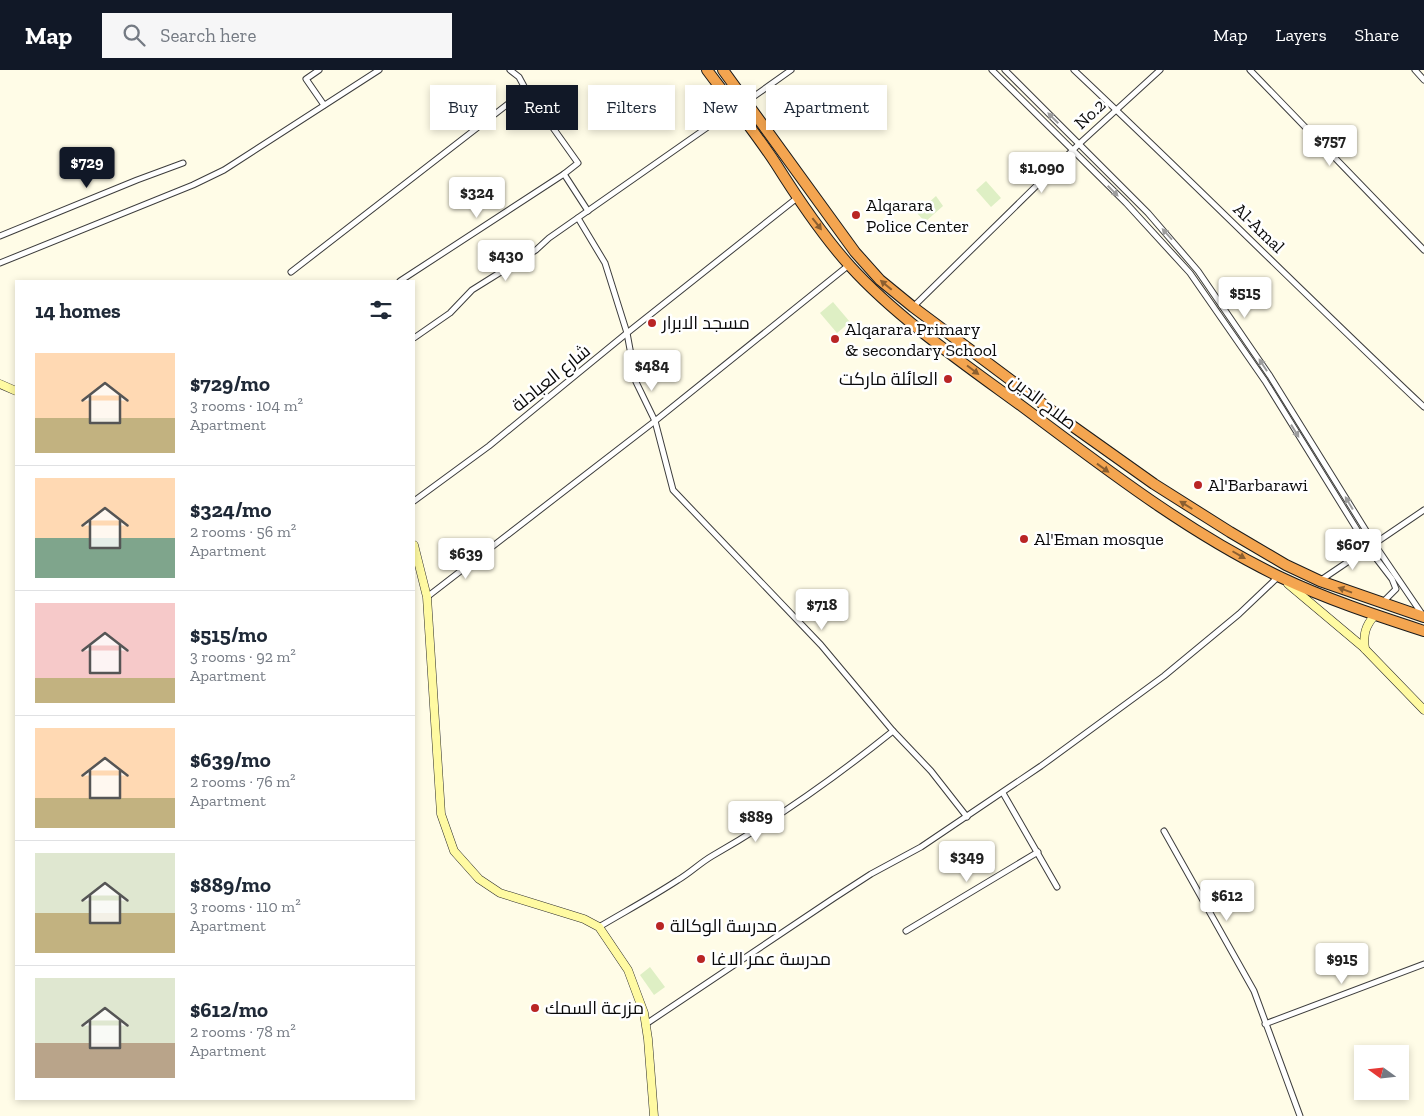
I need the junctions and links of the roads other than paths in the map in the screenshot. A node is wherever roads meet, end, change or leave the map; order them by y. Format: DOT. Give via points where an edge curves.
graph roads {
  1 [pos="319,70"];
  2 [pos="380,70"];
  3 [pos="510,70"];
  4 [pos="707,70"];
  5 [pos="723,70"];
  6 [pos="790,70"];
  7 [pos="992,70"];
  8 [pos="1005,70"];
  9 [pos="1074,70"];
  10 [pos="1160,70"];
  11 [pos="1250,70"];
  12 [pos="1415,70"];
  13 [pos="1424,80"];
  14 [pos="523,85"];
  15 [pos="718,85"];
  16 [pos="733,85"];
  17 [pos="756,96"];
  18 [pos="324,105"];
  19 [pos="506,105"];
  20 [pos="1116,109"];
  21 [pos="756,117"];
  22 [pos="554,130"];
  23 [pos="704,130"];
  24 [pos="751,130"];
  25 [pos="1079,144"];
  26 [pos="779,148"];
  27 [pos="1073,150"];
  28 [pos="768,154"];
  29 [pos="183,163"];
  30 [pos="795,171"];
  31 [pos="564,174"];
  32 [pos="784,179"];
  33 [pos="797,198"];
  34 [pos="588,211"];
  35 [pos="578,218"];
  36 [pos="0,236"];
  37 [pos="1424,250"];
  38 [pos="0,263"];
  39 [pos="849,265"];
  40 [pos="291,272"];
  41 [pos="402,280"];
  42 [pos="913,307"];
  43 [pos="626,333"];
  44 [pos="415,337"];
  45 [pos="0,384"];
  46 [pos="15,391"];
  47 [pos="1424,407"];
  48 [pos="655,421"];
  49 [pos="1129,467"];
  50 [pos="1120,480"];
  51 [pos="415,500"];
  52 [pos="1424,510"];
  53 [pos="1375,545"];
  54 [pos="415,549"];
  55 [pos="1369,549"];
  56 [pos="1279,576"];
  57 [pos="1320,581"];
  58 [pos="427,597"];
  59 [pos="1377,602"];
  60 [pos="1375,615"];
  61 [pos="1424,616"];
  62 [pos="1424,631"];
  63 [pos="1365,649"];
  64 [pos="1424,710"];
  65 [pos="893,732"];
  66 [pos="1003,793"];
  67 [pos="967,817"];
  68 [pos="1164,831"];
  69 [pos="1038,852"];
  70 [pos="1057,887"];
  71 [pos="599,927"];
  72 [pos="906,931"];
  73 [pos="1424,964"];
  74 [pos="646,1024"];
  75 [pos="1265,1024"];
  76 [pos="654,1116"];
  77 [pos="1300,1116"];
  1 -- 18 [label="street" via="306,79"];
  2 -- 18 [label="street"];
  3 -- 14 [label="street"];
  4 -- 15 [label="highway, صلاح الدين"];
  5 -- 16 [label="highway, صلاح الدين"];
  6 -- 17 [label="street"];
  7 -- 27 [label="street"];
  25 -- 8 [label="street, one-way"];
  9 -- 20 [label="street, Al-Amal"];
  10 -- 20 [label="street, No.2"];
  11 -- 37 [label="street"];
  12 -- 13 [label="street"];
  18 -- 38 [label="street" via="224,170"];
  19 -- 40 [label="street"];
  20 -- 25 [label="street, No.2"];
  20 -- 47 [label="street, Al-Amal"];
  21 -- 26 [label="highway, صلاح الدين"];
  22 -- 31 [label="street" via="578,163"];
  23 -- 34 [label="street"];
  24 -- 28 [label="highway, صلاح الدين"];
  25 -- 27 [label="street, No.2"];
  53 -- 25 [label="street, one-way" via="1214,292 1148,213"];
  26 -- 28 [label="highway" via="770,148"];
  26 -- 30 [label="highway, صلاح الدين"];
  27 -- 42 [label="street, No.2"];
  27 -- 55 [label="street, one-way" via="1190,273 1265,381"];
  28 -- 32 [label="highway, صلاح الدين"];
  29 -- 36 [label="street"];
  30 -- 32 [label="highway" via="792,178"];
  42 -- 30 [label="highway, صلاح الدين, one-way" via="880,280 855,252"];
  31 -- 34 [label="street"];
  31 -- 41 [label="street"];
  32 -- 33 [label="highway, صلاح الدين"];
  33 -- 39 [label="highway, صلاح الدين, one-way"];
  33 -- 43 [label="street, شارع العبادلة"];
  34 -- 35 [label="street"];
  35 -- 43 [label="street" via="602,256"];
  35 -- 44 [label="street" via="536,250 472,290 450,313"];
  39 -- 48 [label="street"];
  39 -- 50 [label="highway, صلاح الدين, one-way" via="953,355"];
  42 -- 49 [label="highway, صلاح الدين"];
  43 -- 48 [label="street" via="636,382"];
  43 -- 51 [label="street, شارع العبادلة" via="496,441"];
  45 -- 46 [label="street"];
  48 -- 58 [label="street"];
  48 -- 65 [label="street" via="673,490 821,645"];
  49 -- 50 [label="highway" via="1130,477"];
  57 -- 49 [label="highway, صلاح الدين, one-way" via="1230,532"];
  50 -- 56 [label="highway, صلاح الدين, one-way" via="1170,514"];
  52 -- 53 [label="street"];
  53 -- 55 [label="street"];
  53 -- 61 [label="street"];
  54 -- 58 [label="street"];
  55 -- 57 [label="street"];
  55 -- 59 [label="street" via="1396,589 1386,601"];
  56 -- 60 [label="highway, صلاح الدين"];
  56 -- 63 [label="street"];
  56 -- 66 [label="street" via="1164,676"];
  59 -- 57 [label="highway, صلاح الدين, one-way"];
  58 -- 71 [label="street" via="440,814 454,851 479,879 500,893 584,919"];
  59 -- 61 [label="highway, صلاح الدين"];
  60 -- 62 [label="highway, صلاح الدين"];
  60 -- 63 [label="street" via="1363,636"];
  63 -- 64 [label="street"];
  65 -- 67 [label="street" via="931,771"];
  65 -- 71 [label="street" via="848,768 765,825"];
  66 -- 67 [label="street"];
  66 -- 69 [label="street"];
  67 -- 74 [label="street" via="871,874"];
  68 -- 75 [label="street" via="1254,992"];
  69 -- 70 [label="street"];
  69 -- 72 [label="street"];
  71 -- 74 [label="street" via="636,986"];
  73 -- 75 [label="street"];
  74 -- 76 [label="street"];
  75 -- 77 [label="street"];
}
